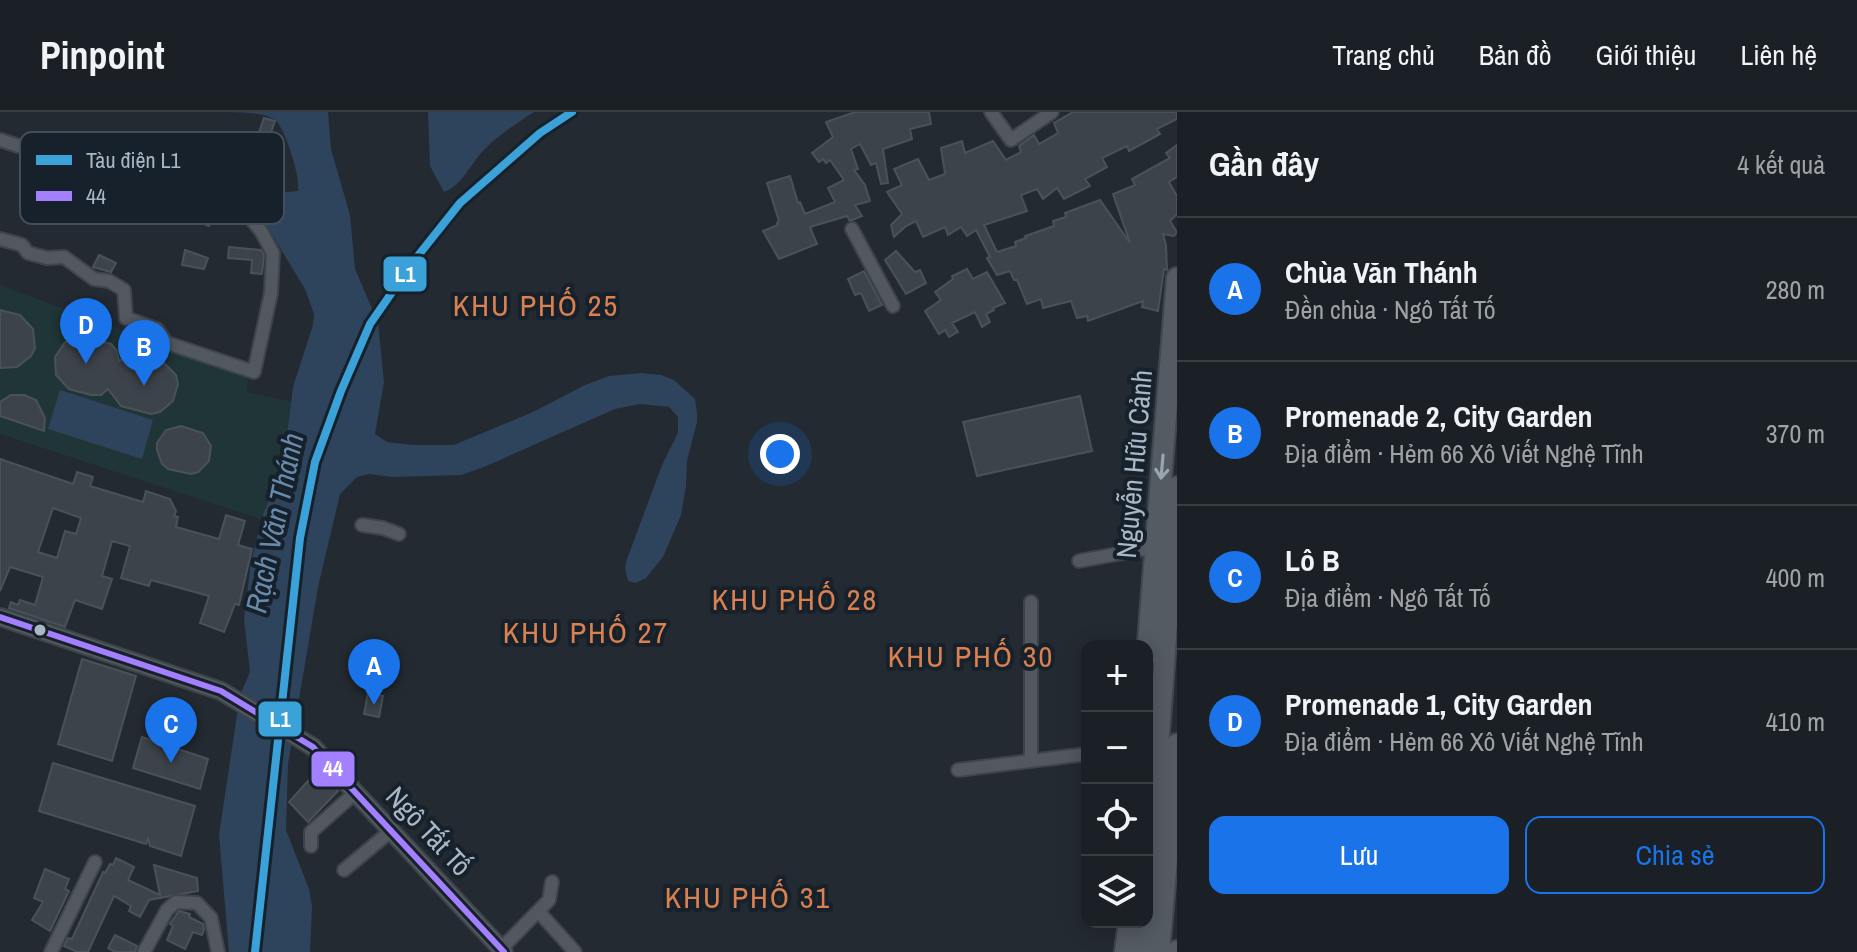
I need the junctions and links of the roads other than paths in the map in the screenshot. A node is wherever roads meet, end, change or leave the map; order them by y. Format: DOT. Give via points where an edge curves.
graph roads {
  1 [pos="991,112"];
  2 [pos="1052,112"];
  3 [pos="0,140"];
  4 [pos="20,146"];
  5 [pos="255,224"];
  6 [pos="852,229"];
  7 [pos="0,239"];
  8 [pos="1177,278"];
  9 [pos="893,306"];
  10 [pos="1177,487"];
  11 [pos="362,525"];
  12 [pos="399,534"];
  13 [pos="1168,548"];
  14 [pos="1079,561"];
  15 [pos="1031,602"];
  16 [pos="0,617"];
  17 [pos="1150,640"];
  18 [pos="1177,744"];
  19 [pos="1081,755"];
  20 [pos="1031,759"];
  21 [pos="958,770"];
  22 [pos="356,792"];
  23 [pos="392,830"];
  24 [pos="311,846"];
  25 [pos="95,862"];
  26 [pos="344,870"];
  27 [pos="552,882"];
  28 [pos="1162,905"];
  29 [pos="539,912"];
  30 [pos="1128,928"];
  31 [pos="1144,928"];
  32 [pos="501,951"];
  33 [pos="51,952"];
  34 [pos="144,952"];
  35 [pos="218,952"];
  36 [pos="575,952"];
  37 [pos="1125,952"];
  38 [pos="1142,952"];
  39 [pos="1159,952"];
  1 -- 2 [label="street" via="1011,140"];
  3 -- 4 [label="street"];
  5 -- 7 [label="street" via="273,253 271,293 254,372 167,343 157,329 126,318 124,290 94,279 64,257 28,253 22,245"];
  6 -- 9 [label="street"];
  8 -- 13 [label="main road, Nguyễn Hữu Cảnh, one-way"];
  10 -- 13 [label="main road, Nguyễn Hữu Cảnh"];
  11 -- 12 [label="street"];
  13 -- 14 [label="street"];
  13 -- 17 [label="main road, Nguyễn Hữu Cảnh"];
  13 -- 28 [label="main road, Nguyễn Hữu Cảnh" via="1152,828"];
  15 -- 20 [label="street"];
  16 -- 22 [label="street, Ngô Tất Tố" via="221,691 313,747"];
  18 -- 28 [label="main road"];
  19 -- 20 [label="street"];
  20 -- 21 [label="street"];
  22 -- 23 [label="street, Ngô Tất Tố"];
  22 -- 24 [label="street" via="311,832"];
  23 -- 26 [label="street"];
  23 -- 32 [label="street, Ngô Tất Tố"];
  25 -- 33 [label="street"];
  27 -- 29 [label="street" via="549,900"];
  28 -- 39 [label="main road"];
  29 -- 32 [label="street"];
  29 -- 36 [label="street"];
  30 -- 37 [label="main road"];
  31 -- 38 [label="main road"];
  34 -- 35 [label="street" via="176,902 197,903 211,918"];
}
